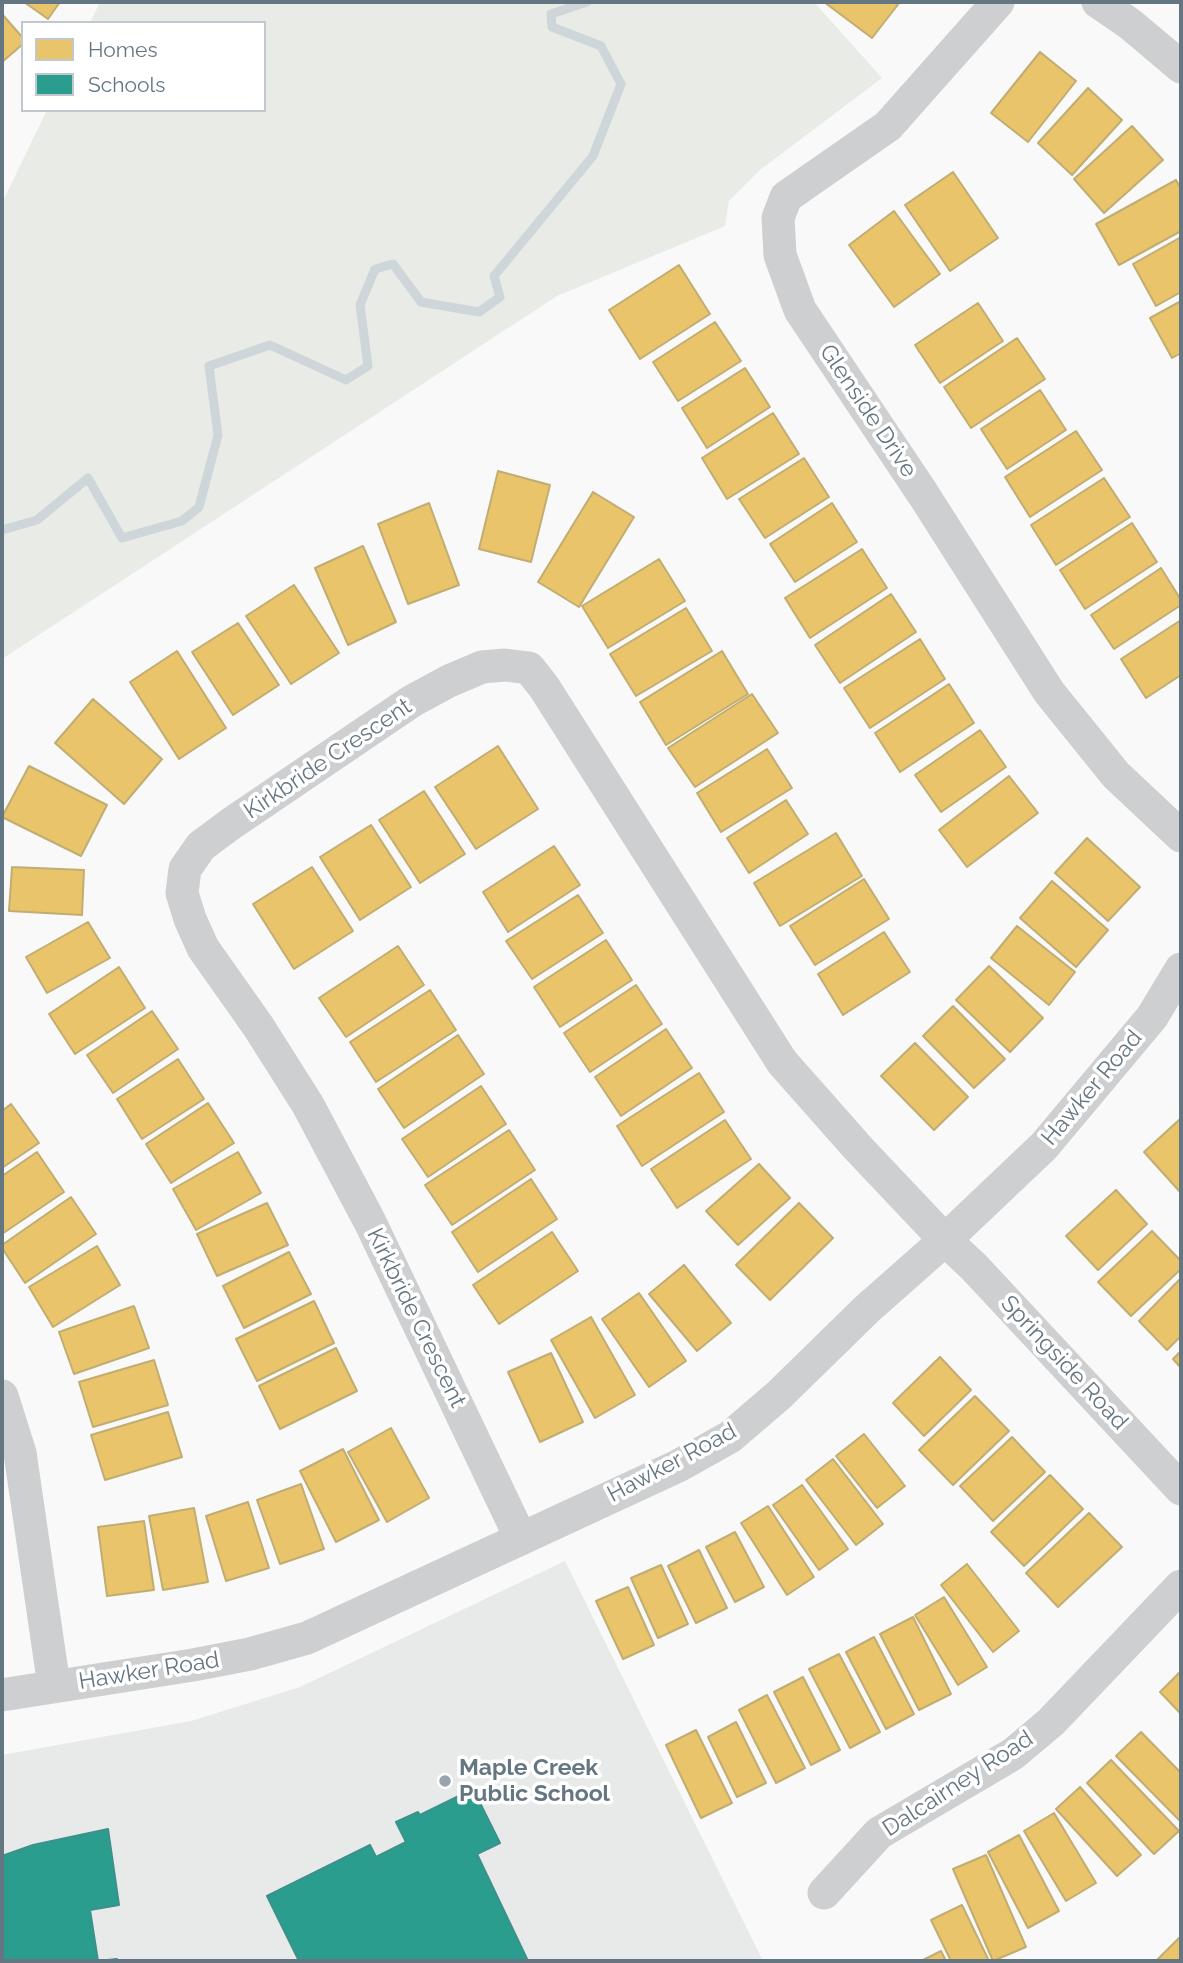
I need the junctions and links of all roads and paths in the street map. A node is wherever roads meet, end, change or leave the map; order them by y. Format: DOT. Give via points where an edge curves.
graph roads {
  1 [pos="998,2"];
  2 [pos="1098,2"];
  3 [pos="1181,67"];
  4 [pos="1181,836"];
  5 [pos="1181,969"];
  6 [pos="945,1240"];
  7 [pos="2,1396"];
  8 [pos="1181,1489"];
  9 [pos="521,1539"];
  10 [pos="1181,1586"];
  11 [pos="54,1686"];
  12 [pos="2,1695"];
  13 [pos="824,1892"];
  1 -- 4 [label="street, Glenside Drive" via="888,126 786,197 778,218 780,255 800,310 1049,692 1116,775"];
  2 -- 3 [label="street"];
  5 -- 6 [label="street, Hawker Road" via="1152,1017 1044,1146"];
  6 -- 8 [label="street, Springside Road"];
  6 -- 9 [label="street, Hawker Road" via="730,1437"];
  6 -- 9 [label="street, Kirkbride Crescent" via="782,1062 529,668 482,667 449,681 412,701 232,823 201,846 185,869 182,893 190,919 203,948 314,1116 370,1222"];
  7 -- 11 [label="street" via="20,1453"];
  9 -- 11 [label="street, Hawker Road" via="307,1638 193,1665"];
  10 -- 13 [label="street, Dalcairney Road" via="1051,1722 1013,1754 879,1833"];
  11 -- 12 [label="street, Hawker Road"];
}
